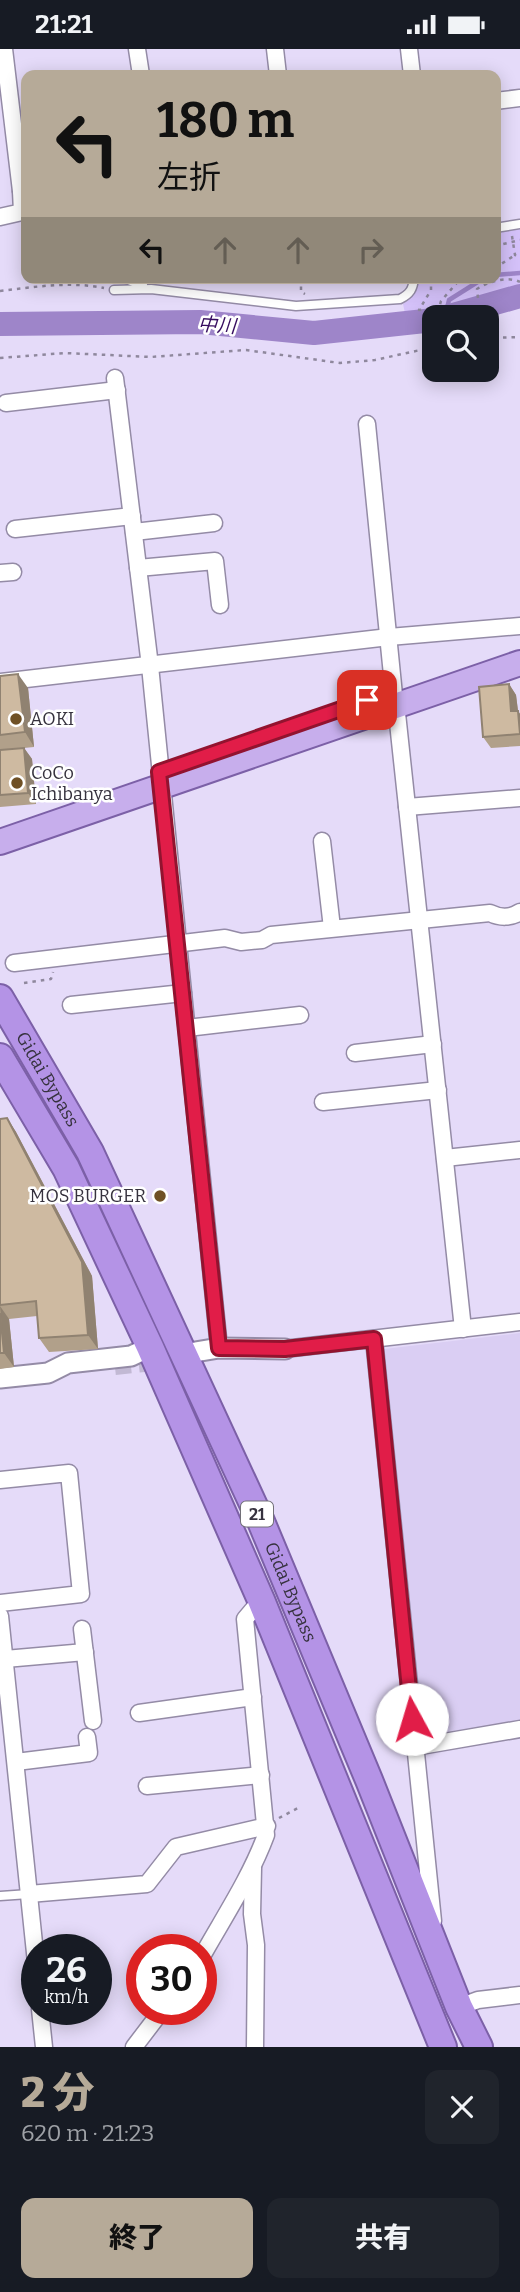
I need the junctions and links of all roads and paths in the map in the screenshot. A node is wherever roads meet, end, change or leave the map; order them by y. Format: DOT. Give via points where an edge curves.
graph roads {
  1 [pos="4,49"];
  2 [pos="138,49"];
  3 [pos="275,49"];
  4 [pos="409,49"];
  5 [pos="140,70"];
  6 [pos="277,70"];
  7 [pos="411,70"];
  8 [pos="520,98"];
  9 [pos="501,100"];
  10 [pos="21,170"];
  11 [pos="21,212"];
  12 [pos="0,217"];
  13 [pos="520,224"];
  14 [pos="510,226"];
  15 [pos="501,227"];
  16 [pos="520,240"];
  17 [pos="513,241"];
  18 [pos="501,244"];
  19 [pos="517,256"];
  20 [pos="501,265"];
  21 [pos="501,280"];
  22 [pos="520,282"];
  23 [pos="56,284"];
  24 [pos="86,284"];
  25 [pos="139,284"];
  26 [pos="414,284"];
  27 [pos="431,284"];
  28 [pos="456,284"];
  29 [pos="489,284"];
  30 [pos="151,289"];
  31 [pos="114,290"];
  32 [pos="0,291"];
  33 [pos="478,297"];
  34 [pos="520,337"];
  35 [pos="499,338"];
  36 [pos="422,349"];
  37 [pos="0,358"];
  38 [pos="6,403"];
  39 [pos="368,424"];
  40 [pos="214,523"];
  41 [pos="133,524"];
  42 [pos="15,529"];
  43 [pos="138,568"];
  44 [pos="220,605"];
  45 [pos="520,626"];
  46 [pos="389,637"];
  47 [pos="520,648"];
  48 [pos="520,663"];
  49 [pos="150,666"];
  50 [pos="0,682"];
  51 [pos="395,700"];
  52 [pos="160,779"];
  53 [pos="520,798"];
  54 [pos="407,807"];
  55 [pos="0,828"];
  56 [pos="322,841"];
  57 [pos="0,842"];
  58 [pos="520,912"];
  59 [pos="419,920"];
  60 [pos="332,928"];
  61 [pos="177,944"];
  62 [pos="14,963"];
  63 [pos="183,993"];
  64 [pos="0,998"];
  65 [pos="71,1005"];
  66 [pos="300,1015"];
  67 [pos="187,1028"];
  68 [pos="433,1044"];
  69 [pos="355,1053"];
  70 [pos="0,1057"];
  71 [pos="438,1090"];
  72 [pos="323,1102"];
  73 [pos="520,1150"];
  74 [pos="445,1158"];
  75 [pos="520,1322"];
  76 [pos="463,1329"];
  77 [pos="374,1339"];
  78 [pos="150,1347"];
  79 [pos="285,1349"];
  80 [pos="228,1351"];
  81 [pos="183,1354"];
  82 [pos="105,1368"];
  83 [pos="48,1373"];
  84 [pos="0,1378"];
  85 [pos="0,1480"];
  86 [pos="261,1599"];
  87 [pos="0,1603"];
  88 [pos="0,1616"];
  89 [pos="82,1629"];
  90 [pos="85,1652"];
  91 [pos="5,1659"];
  92 [pos="253,1697"];
  93 [pos="139,1713"];
  94 [pos="93,1721"];
  95 [pos="520,1729"];
  96 [pos="87,1737"];
  97 [pos="415,1747"];
  98 [pos="16,1762"];
  99 [pos="261,1775"];
  100 [pos="147,1786"];
  101 [pos="298,1808"];
  102 [pos="267,1826"];
  103 [pos="253,1868"];
  104 [pos="29,1894"];
  105 [pos="0,1896"];
  106 [pos="33,1934"];
  107 [pos="214,1934"];
  108 [pos="432,1942"];
  109 [pos="520,1995"];
  110 [pos="459,2007"];
  111 [pos="42,2025"];
  112 [pos="151,2025"];
  113 [pos="44,2047"];
  114 [pos="134,2047"];
  115 [pos="255,2047"];
  116 [pos="443,2047"];
  117 [pos="479,2047"];
  1 -- 10 [label="street"];
  2 -- 5 [label="street"];
  3 -- 6 [label="street"];
  4 -- 7 [label="street"];
  8 -- 9 [label="street"];
  11 -- 12 [label="street"];
  13 -- 14 [label="lane"];
  14 -- 15 [label="lane"];
  14 -- 17 [label="path"];
  16 -- 17 [label="path"];
  17 -- 18 [label="path"];
  17 -- 19 [label="path"];
  19 -- 20 [label="path"];
  21 -- 22 [label="path"];
  23 -- 32 [label="path"];
  24 -- 31 [label="path"];
  25 -- 30 [label="lane"];
  26 -- 30 [label="lane" via="400,299 296,306"];
  27 -- 28 [label="path" via="419,310 439,308"];
  29 -- 33 [label="path" via="477,289"];
  30 -- 31 [label="lane"];
  34 -- 35 [label="path"];
  36 -- 37 [label="path" via="340,363 246,350 151,357 65,353"];
  38 -- 41 [label="street" via="116,384"];
  39 -- 46 [label="street"];
  40 -- 41 [label="street"];
  41 -- 42 [label="street"];
  41 -- 43 [label="street"];
  43 -- 44 [label="street" via="215,561"];
  43 -- 49 [label="street"];
  45 -- 46 [label="street"];
  46 -- 49 [label="street"];
  46 -- 51 [label="street"];
  47 -- 51 [label="main road"];
  48 -- 51 [label="main road"];
  49 -- 50 [label="street"];
  49 -- 52 [label="street"];
  51 -- 52 [label="main road"];
  51 -- 54 [label="street"];
  52 -- 55 [label="main road"];
  52 -- 57 [label="main road"];
  52 -- 61 [label="street"];
  53 -- 54 [label="street"];
  54 -- 59 [label="street"];
  56 -- 60 [label="street"];
  58 -- 59 [label="street"];
  59 -- 60 [label="street"];
  59 -- 68 [label="street"];
  60 -- 61 [label="street" via="262,940 225,938"];
  61 -- 62 [label="street"];
  61 -- 63 [label="street"];
  63 -- 65 [label="street"];
  63 -- 67 [label="street"];
  64 -- 81 [label="highway, Gidai Bypass / 21" via="90,1152"];
  66 -- 67 [label="street"];
  67 -- 80 [label="street"];
  68 -- 69 [label="street"];
  68 -- 71 [label="street"];
  70 -- 78 [label="highway, Gidai Bypass / 21" via="66,1168"];
  71 -- 72 [label="street"];
  71 -- 74 [label="street"];
  73 -- 74 [label="street"];
  74 -- 76 [label="street"];
  75 -- 76 [label="street"];
  76 -- 77 [label="street"];
  77 -- 79 [label="street"];
  77 -- 97 [label="street"];
  78 -- 83 [label="street" via="131,1356 68,1363"];
  78 -- 86 [label="highway, Gidai Bypass / 21"];
  79 -- 80 [label="street"];
  80 -- 81 [label="street"];
  81 -- 108 [label="highway, Gidai Bypass / 21" via="260,1519"];
  82 -- 83 [label="street"];
  83 -- 84 [label="street"];
  85 -- 87 [label="street" via="69,1473 81,1594"];
  86 -- 92 [label="street" via="245,1619"];
  86 -- 116 [label="highway, Gidai Bypass / 21"];
  88 -- 91 [label="street"];
  89 -- 90 [label="street"];
  90 -- 91 [label="street"];
  90 -- 94 [label="street"];
  91 -- 98 [label="street"];
  92 -- 93 [label="street"];
  92 -- 99 [label="street"];
  95 -- 97 [label="street"];
  96 -- 98 [label="street" via="89,1753"];
  97 -- 108 [label="street"];
  98 -- 104 [label="street"];
  99 -- 100 [label="street"];
  99 -- 102 [label="street"];
  101 -- 102 [label="path"];
  102 -- 103 [label="street"];
  102 -- 104 [label="street" via="176,1847 147,1884"];
  103 -- 107 [label="street"];
  103 -- 115 [label="street"];
  104 -- 105 [label="lane"];
  104 -- 106 [label="street"];
  108 -- 110 [label="highway, Gidai Bypass / 21"];
  109 -- 110 [label="street"];
  110 -- 117 [label="highway, Gidai Bypass / 21"];
  111 -- 113 [label="street"];
  112 -- 114 [label="street"];
}
